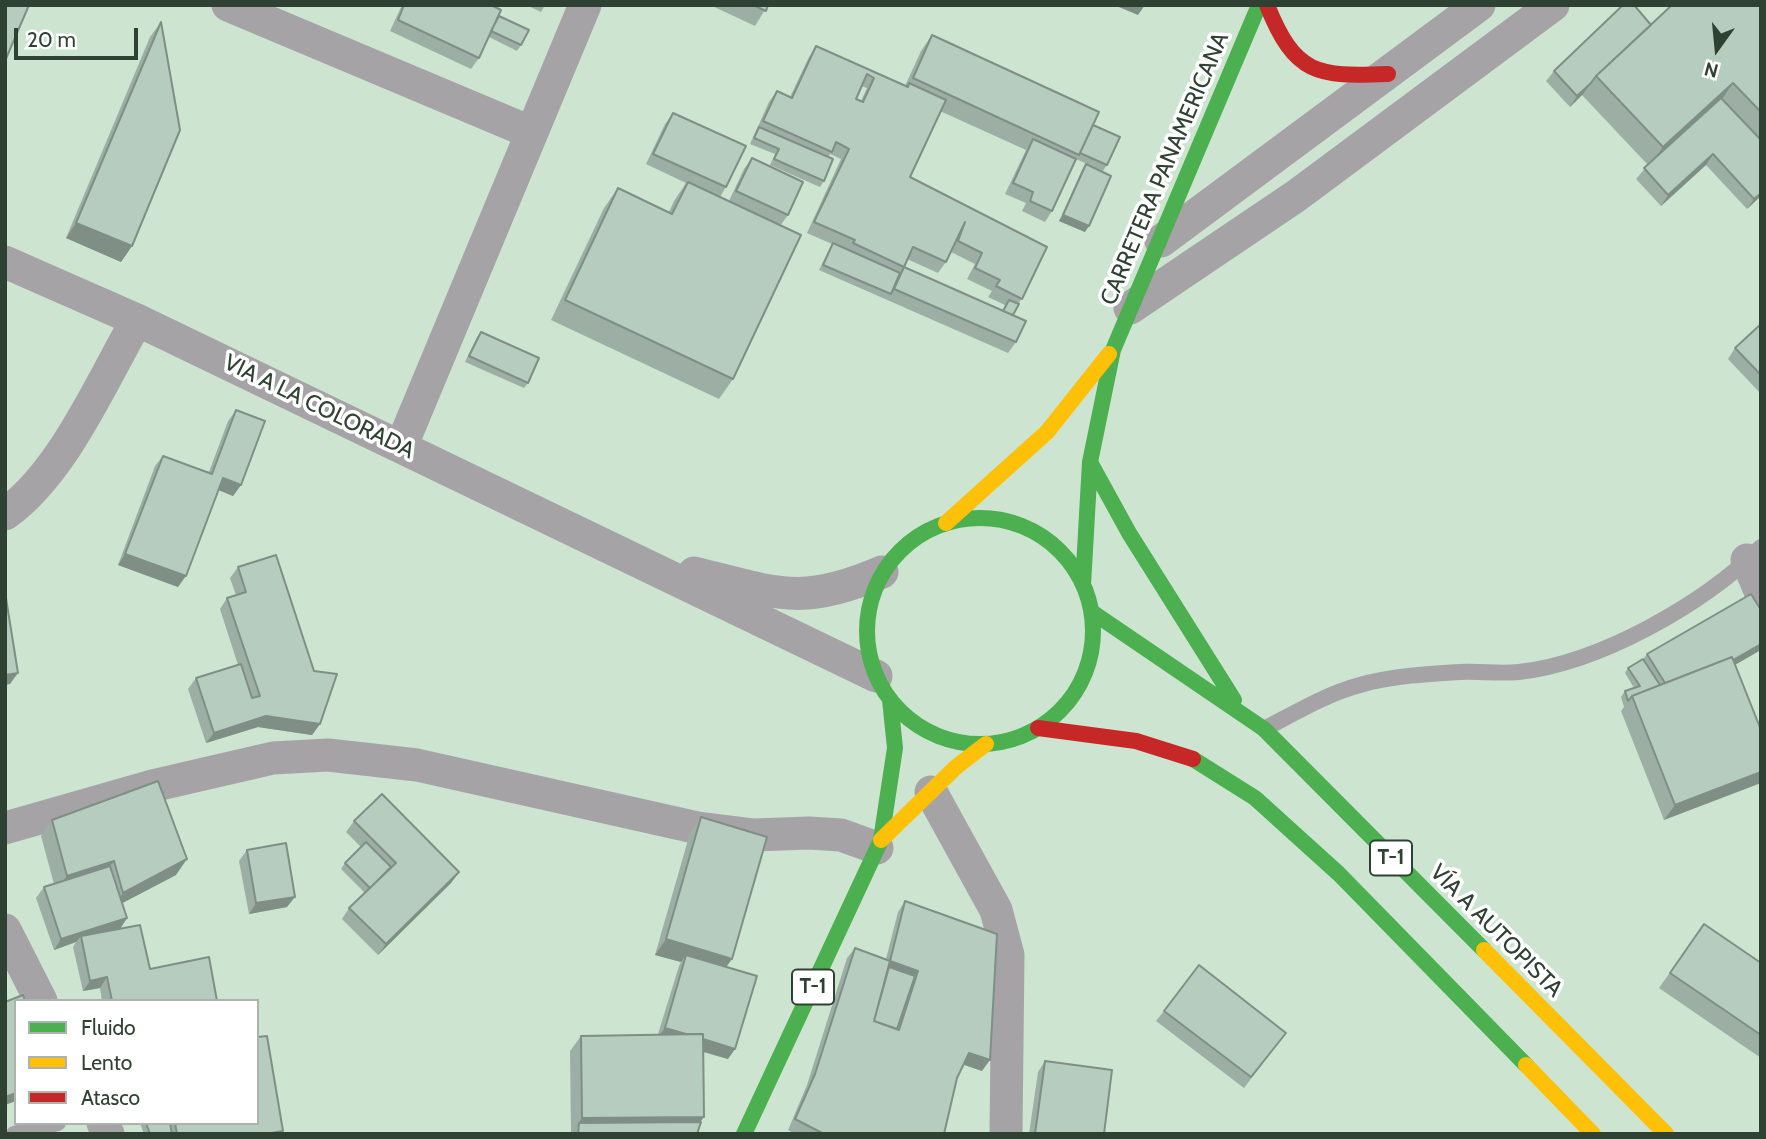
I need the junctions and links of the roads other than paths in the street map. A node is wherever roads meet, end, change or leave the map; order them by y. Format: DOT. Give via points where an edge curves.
graph roads {
  1 [pos="228,5"];
  2 [pos="585,5"];
  3 [pos="1259,5"];
  4 [pos="1266,5"];
  5 [pos="1479,5"];
  6 [pos="1553,5"];
  7 [pos="1388,74"];
  8 [pos="530,132"];
  9 [pos="1161,242"];
  10 [pos="5,262"];
  11 [pos="1130,308"];
  12 [pos="137,320"];
  13 [pos="1113,350"];
  14 [pos="401,447"];
  15 [pos="1090,462"];
  16 [pos="5,514"];
  17 [pos="946,523"];
  18 [pos="1754,553"];
  19 [pos="631,557"];
  20 [pos="882,572"];
  21 [pos="1083,585"];
  22 [pos="1761,593"];
  23 [pos="1092,612"];
  24 [pos="883,688"];
  25 [pos="1240,711"];
  26 [pos="1038,728"];
  27 [pos="1264,729"];
  28 [pos="986,744"];
  29 [pos="931,792"];
  30 [pos="5,828"];
  31 [pos="879,844"];
  32 [pos="5,930"];
  33 [pos="40,999"];
  34 [pos="50,1125"];
  35 [pos="14,1134"];
  36 [pos="744,1134"];
  37 [pos="1006,1134"];
  38 [pos="1593,1134"];
  39 [pos="1666,1134"];
  1 -- 8 [label="street"];
  2 -- 8 [label="street"];
  3 -- 9 [label="main road, CARRETERA PANAMERICANA"];
  4 -- 7 [label="main road" via="1293,55 1313,69 1334,76"];
  5 -- 7 [label="street"];
  6 -- 11 [label="street" via="1296,196"];
  7 -- 9 [label="street"];
  8 -- 14 [label="street"];
  9 -- 11 [label="main road, CARRETERA PANAMERICANA"];
  10 -- 12 [label="street, VIA A LA COLORADA"];
  11 -- 13 [label="main road, CARRETERA PANAMERICANA"];
  12 -- 14 [label="street, VIA A LA COLORADA"];
  12 -- 16 [label="street" via="56,462"];
  13 -- 15 [label="main road, CARRETERA PANAMERICANA"];
  13 -- 17 [label="main road, CARRETERA PANAMERICANA" via="1047,432"];
  14 -- 19 [label="street, VIA A LA COLORADA"];
  15 -- 21 [label="main road, CARRETERA PANAMERICANA"];
  15 -- 25 [label="main road"];
  17 -- 20 [label="main road, T-1" via="900,550"];
  17 -- 21 [label="main road, T-1" via="974,518 1027,528 1070,562"];
  18 -- 22 [label="street"];
  18 -- 27 [label="lane" via="1675,613 1569,660 1519,672 1461,672 1363,684 1333,693"];
  19 -- 20 [label="street, VIA A LA COLORADA" via="782,595 844,589"];
  19 -- 24 [label="street, VIA A LA COLORADA"];
  20 -- 24 [label="main road, T-1" via="866,623 868,651"];
  21 -- 23 [label="main road, T-1"];
  23 -- 25 [label="main road, VÍA A AUTOPISTA / T-1"];
  23 -- 26 [label="main road, T-1" via="1088,666 1076,691"];
  24 -- 28 [label="main road, T-1" via="909,719 932,734"];
  24 -- 31 [label="main road, T-1" via="895,748"];
  25 -- 27 [label="main road, VÍA A AUTOPISTA / T-1"];
  26 -- 28 [label="main road, T-1"];
  26 -- 38 [label="main road, T-1" via="1136,741 1200,761 1255,798 1339,874"];
  27 -- 39 [label="main road, VÍA A AUTOPISTA / T-1"];
  28 -- 29 [label="main road, T-1"];
  29 -- 31 [label="main road, T-1"];
  29 -- 37 [label="street" via="996,910 1008,955"];
  30 -- 31 [label="street" via="273,758 328,755 417,765 698,828 754,835 841,835"];
  31 -- 36 [label="main road, T-1"];
  32 -- 33 [label="street"];
  34 -- 35 [label="lane"];
}
